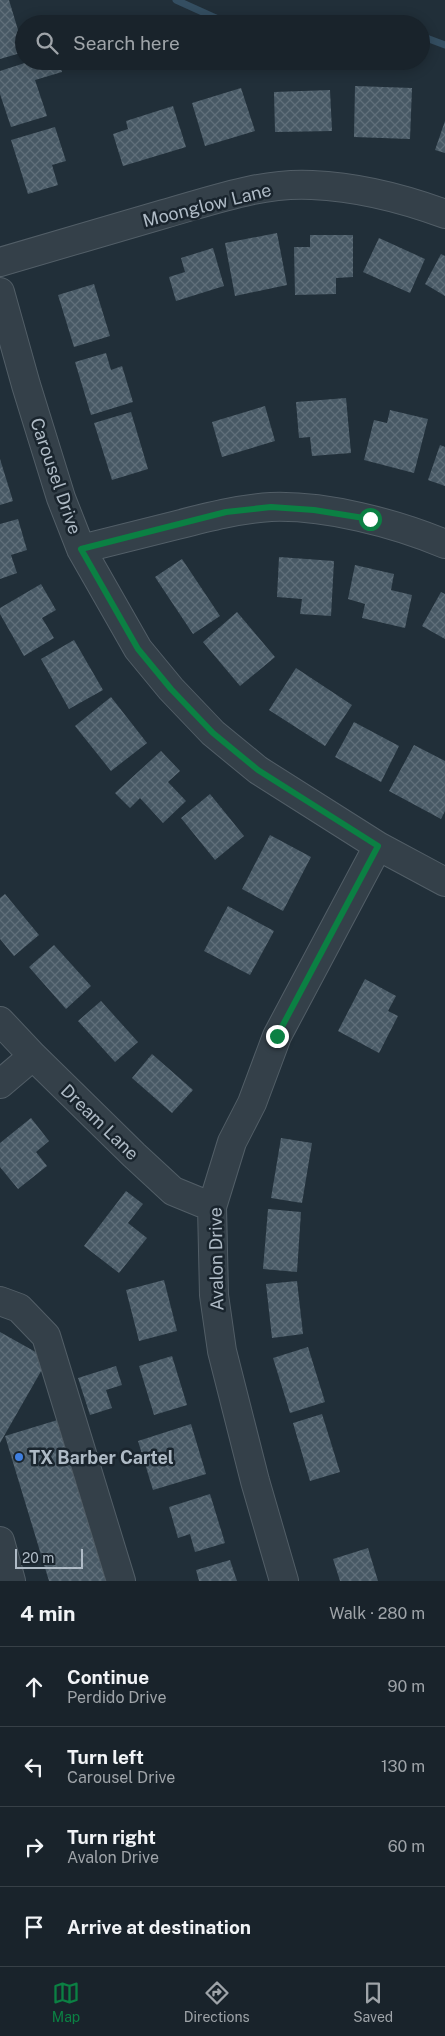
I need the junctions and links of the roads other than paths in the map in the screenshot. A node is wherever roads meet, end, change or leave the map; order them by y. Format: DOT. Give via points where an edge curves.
graph roads {
  1 [pos="445,214"];
  2 [pos="0,262"];
  3 [pos="0,292"];
  4 [pos="445,544"];
  5 [pos="81,549"];
  6 [pos="378,846"];
  7 [pos="445,882"];
  8 [pos="0,1021"];
  9 [pos="32,1056"];
  10 [pos="0,1084"];
  11 [pos="212,1207"];
  12 [pos="0,1301"];
  13 [pos="0,1542"];
  14 [pos="6,1574"];
  15 [pos="121,1581"];
  16 [pos="284,1581"];
  1 -- 2 [label="street, Moonglow Lane" via="360,189 311,185 267,188 206,202"];
  3 -- 5 [label="street, Carousel Drive" via="61,498"];
  4 -- 5 [label="street" via="370,519 271,507 226,512"];
  5 -- 6 [label="street, Carousel Drive" via="138,649 213,733 258,770"];
  6 -- 7 [label="street, Carousel Drive"];
  6 -- 11 [label="street, Avalon Drive" via="277,1036 252,1103 232,1142"];
  8 -- 9 [label="street, Dream Lane"];
  9 -- 10 [label="street"];
  9 -- 11 [label="street, Dream Lane" via="173,1191"];
  11 -- 16 [label="street, Avalon Drive" via="214,1295 222,1351"];
  12 -- 15 [label="street" via="18,1308 46,1336"];
  13 -- 14 [label="street"];
}
